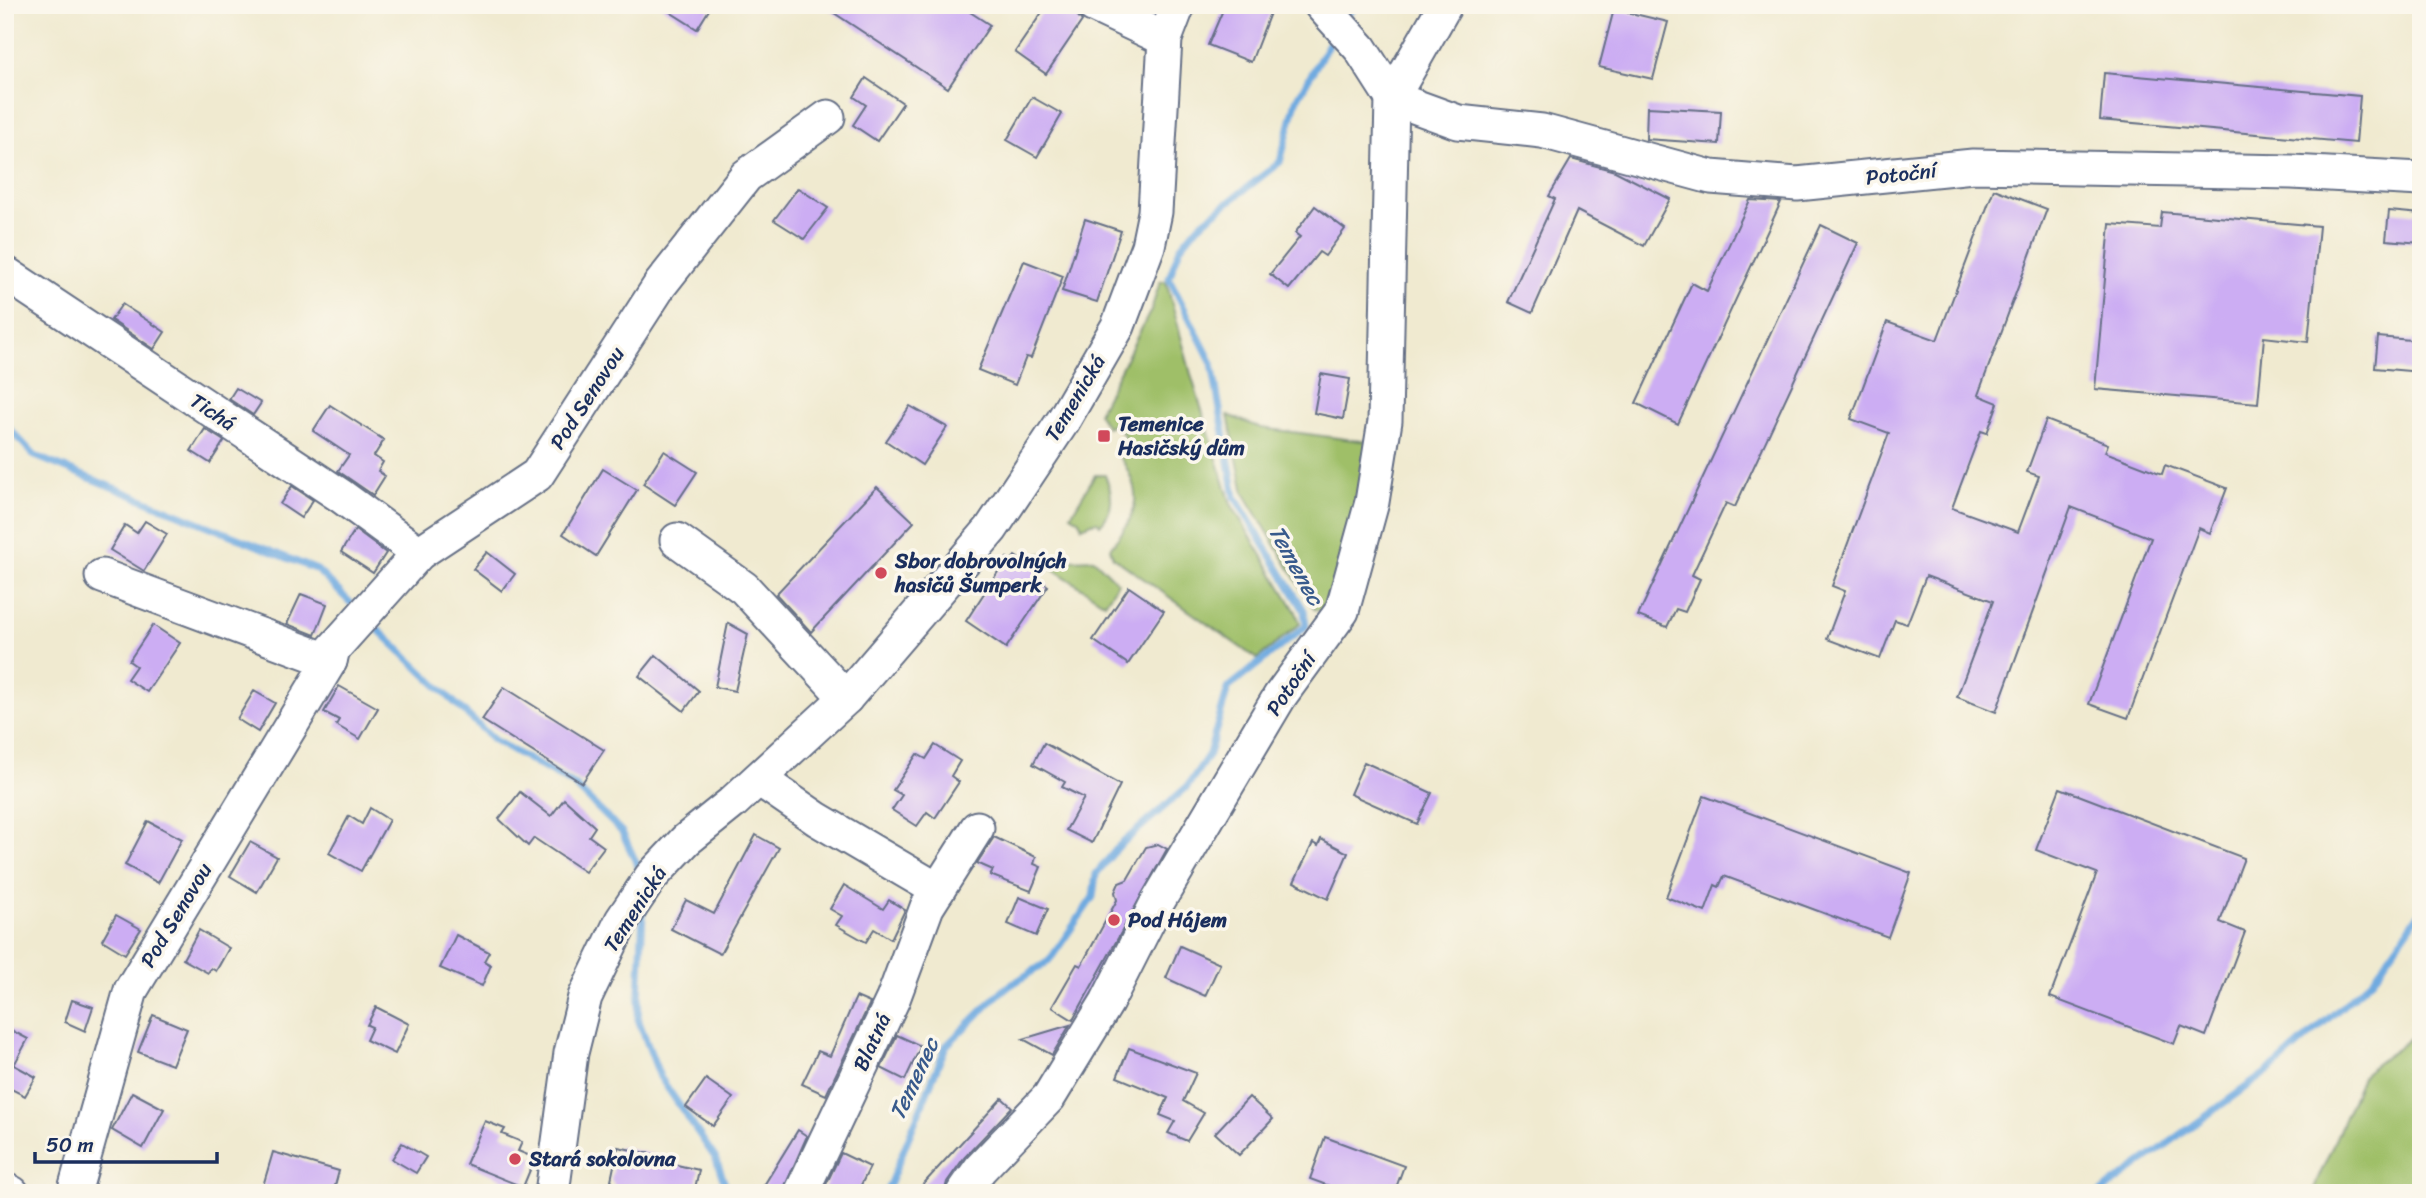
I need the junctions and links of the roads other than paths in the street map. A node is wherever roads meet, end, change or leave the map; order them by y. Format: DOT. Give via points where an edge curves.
graph roads {
  1 [pos="1093,5"];
  2 [pos="1178,5"];
  3 [pos="1446,5"];
  4 [pos="1333,18"];
  5 [pos="1165,38"];
  6 [pos="1392,98"];
  7 [pos="828,117"];
  8 [pos="2421,179"];
  9 [pos="5,273"];
  10 [pos="677,540"];
  11 [pos="419,554"];
  12 [pos="102,576"];
  13 [pos="330,661"];
  14 [pos="846,698"];
  15 [pos="759,779"];
  16 [pos="977,828"];
  17 [pos="937,890"];
  18 [pos="5,1190"];
  19 [pos="12,1193"];
  20 [pos="74,1193"];
  21 [pos="552,1193"];
  22 [pos="801,1193"];
  23 [pos="962,1193"];
  1 -- 5 [label="street"];
  2 -- 5 [label="street, Temenická"];
  3 -- 6 [label="street, Potoční"];
  4 -- 6 [label="street" via="1360,48"];
  5 -- 14 [label="street, Temenická" via="1155,212 1148,246 1118,326 1063,421 991,529"];
  6 -- 8 [label="street, Potoční" via="1458,122 1542,131 1711,177 1797,184 1973,166"];
  6 -- 23 [label="street, Potoční" via="1385,421 1372,502 1342,611 1280,696 1049,1097"];
  7 -- 11 [label="street, Pod Senovou" via="746,176 660,285 537,475"];
  9 -- 11 [label="street, Tichá" via="341,496"];
  10 -- 14 [label="street" via="744,588"];
  11 -- 13 [label="street, Pod Senovou" via="333,649"];
  12 -- 13 [label="street"];
  13 -- 20 [label="street, Pod Senovou" via="131,990"];
  14 -- 15 [label="street, Temenická"];
  15 -- 17 [label="street"];
  15 -- 21 [label="street, Temenická" via="685,840 651,877 603,957 585,997 571,1053"];
  16 -- 17 [label="street, Blatná"];
  17 -- 22 [label="street, Blatná" via="893,999"];
  18 -- 19 [label="street"];
}
